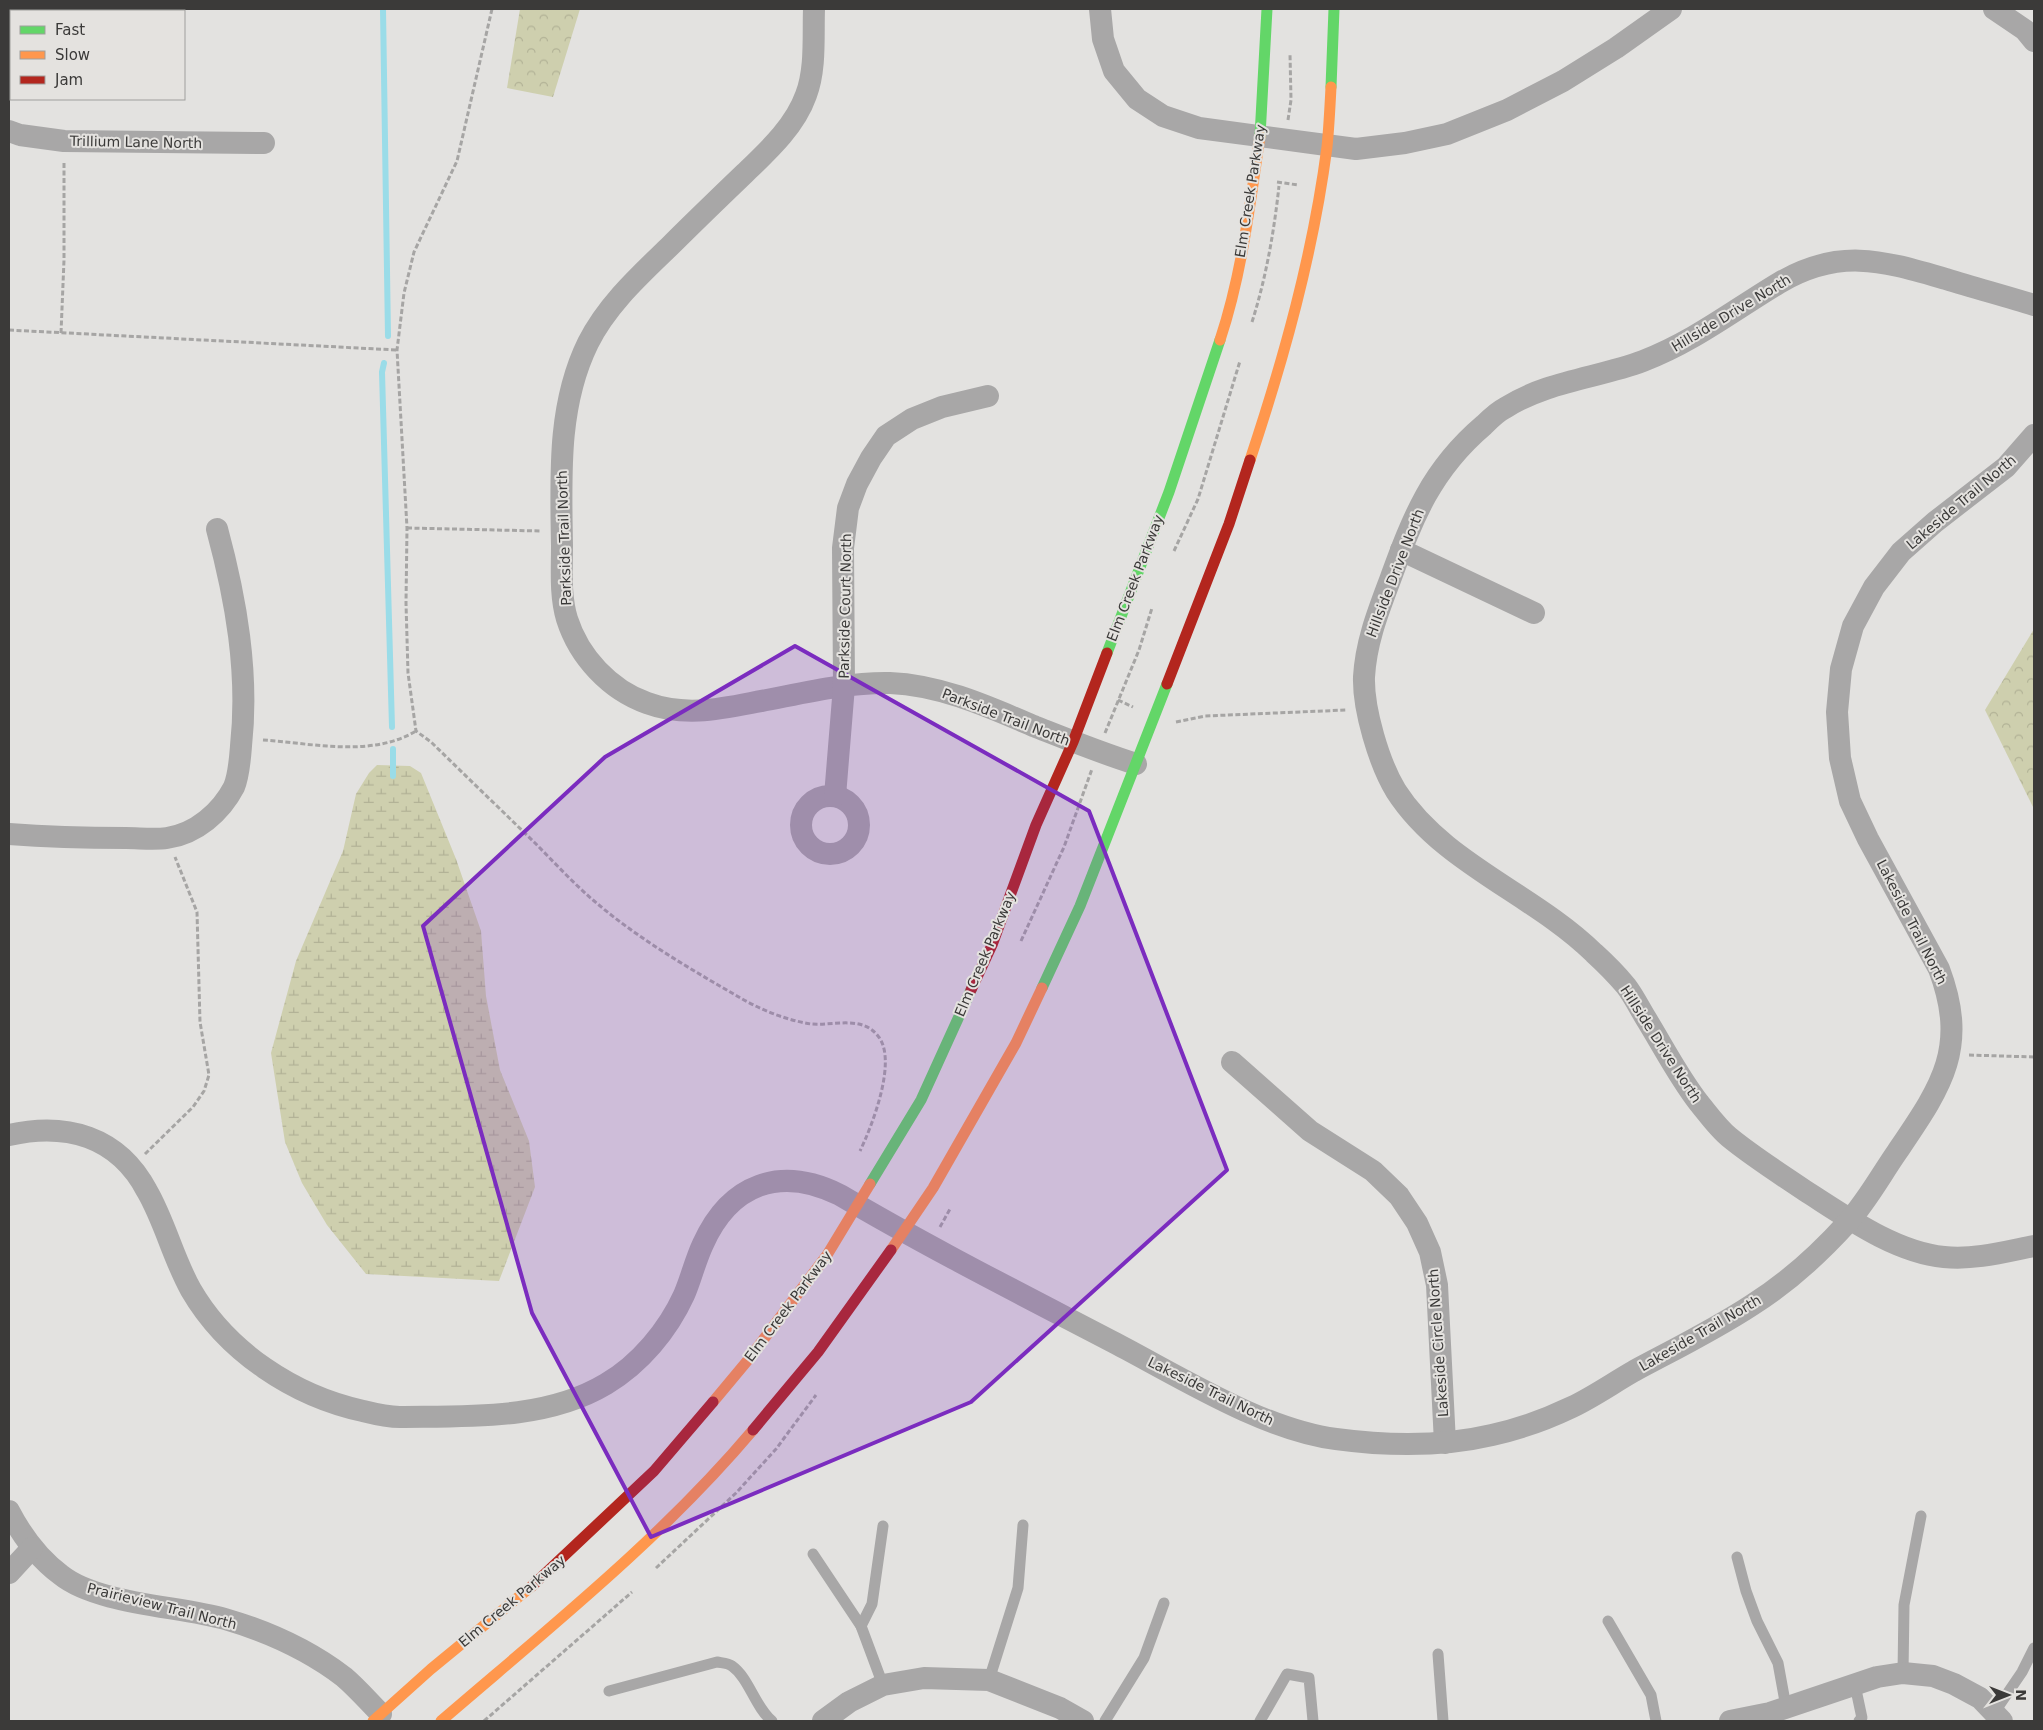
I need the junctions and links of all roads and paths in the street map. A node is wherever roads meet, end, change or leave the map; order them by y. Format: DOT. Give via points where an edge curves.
graph roads {
  1 [pos="492,9"];
  2 [pos="814,9"];
  3 [pos="1100,9"];
  4 [pos="1267,9"];
  5 [pos="1334,9"];
  6 [pos="1994,9"];
  7 [pos="1663,11"];
  8 [pos="2034,41"];
  9 [pos="9,131"];
  10 [pos="1260,136"];
  11 [pos="64,141"];
  12 [pos="264,143"];
  13 [pos="1327,146"];
  14 [pos="1254,180"];
  15 [pos="1320,188"];
  16 [pos="2034,305"];
  17 [pos="9,330"];
  18 [pos="61,333"];
  19 [pos="397,350"];
  20 [pos="988,396"];
  21 [pos="2034,435"];
  22 [pos="407,528"];
  23 [pos="217,529"];
  24 [pos="562,531"];
  25 [pos="1401,550"];
  26 [pos="1534,613"];
  27 [pos="844,686"];
  28 [pos="1118,700"];
  29 [pos="1367,709"];
  30 [pos="1155,715"];
  31 [pos="416,731"];
  32 [pos="242,738"];
  33 [pos="1072,742"];
  34 [pos="1136,764"];
  35 [pos="835,796"];
  36 [pos="9,834"];
  37 [pos="167,838"];
  38 [pos="1950,1054"];
  39 [pos="2034,1057"];
  40 [pos="1232,1062"];
  41 [pos="9,1135"];
  42 [pos="859,1153"];
  43 [pos="131,1168"];
  44 [pos="858,1205"];
  45 [pos="1850,1220"];
  46 [pos="905,1231"];
  47 [pos="2034,1246"];
  48 [pos="1445,1443"];
  49 [pos="9,1511"];
  50 [pos="1921,1516"];
  51 [pos="1023,1525"];
  52 [pos="883,1526"];
  53 [pos="32,1548"];
  54 [pos="813,1554"];
  55 [pos="1737,1556"];
  56 [pos="9,1573"];
  57 [pos="1164,1603"];
  58 [pos="1608,1621"];
  59 [pos="861,1626"];
  60 [pos="2034,1648"];
  61 [pos="1438,1654"];
  62 [pos="1903,1673"];
  63 [pos="989,1680"];
  64 [pos="1855,1684"];
  65 [pos="883,1685"];
  66 [pos="609,1691"];
  67 [pos="1786,1708"];
  68 [pos="1998,1717"];
  69 [pos="383,1720"];
  70 [pos="441,1721"];
  71 [pos="772,1721"];
  72 [pos="823,1721"];
  73 [pos="1083,1721"];
  74 [pos="1105,1721"];
  75 [pos="1260,1721"];
  76 [pos="1313,1721"];
  77 [pos="1443,1721"];
  78 [pos="1656,1721"];
  79 [pos="1730,1721"];
  80 [pos="1859,1721"];
  1 -- 19 [label="path" via="457,162 414,252 404,293"];
  2 -- 24 [label="street, Parkside Trail North" via="813,58 807,94 792,122 771,147 610,307 588,343 573,382 565,422 561,464"];
  3 -- 10 [label="street" via="1103,39 1114,71 1137,99 1162,116 1199,128"];
  4 -- 10 [label="street, Elm Creek Parkway"];
  5 -- 13 [label="street"];
  6 -- 8 [label="street" via="2025,30"];
  7 -- 13 [label="street" via="1616,48 1507,110 1447,134 1406,143 1356,149"];
  9 -- 11 [label="street, Trillium Lane North"];
  10 -- 13 [label="street"];
  10 -- 14 [label="street, Elm Creek Parkway"];
  11 -- 12 [label="street, Trillium Lane North"];
  11 -- 18 [label="path"];
  13 -- 15 [label="street"];
  14 -- 15 [label="path"];
  14 -- 33 [label="street, Elm Creek Parkway" via="1226,321 1169,492"];
  15 -- 30 [label="street" via="1313,232 1277,380 1229,524"];
  16 -- 25 [label="street, Hillside Drive North" via="1895,264 1862,259 1831,262 1802,270 1707,330 1663,353 1624,368 1541,390 1503,408 1442,467 1420,504"];
  17 -- 18 [label="path"];
  18 -- 19 [label="path"];
  19 -- 22 [label="path"];
  20 -- 27 [label="street, Parkside Court North" via="942,407 886,436 857,484 848,508 843,548"];
  21 -- 38 [label="street, Lakeside Trail North" via="2006,467 1901,552 1874,587 1853,626 1841,669 1837,712 1840,758 1850,801 1947,989 1951,1012"];
  22 -- 24 [label="path"];
  22 -- 31 [label="path" via="408,673"];
  23 -- 32 [label="street" via="227,564 241,652"];
  24 -- 27 [label="street, Parkside Trail North" via="562,590 567,619 597,670 622,692 677,712 712,710"];
  25 -- 26 [label="street"];
  25 -- 29 [label="street, Hillside Drive North" via="1370,635 1364,681"];
  27 -- 33 [label="street, Parkside Trail North" via="890,683 937,690 982,704"];
  27 -- 35 [label="street, Parkside Court North"];
  28 -- 30 [label="path"];
  29 -- 30 [label="path" via="1205,716 1178,723"];
  29 -- 45 [label="street, Hillside Drive North" via="1380,754 1395,789 1420,821 1449,847 1591,949 1628,988 1676,1071 1726,1135"];
  30 -- 34 [label="street"];
  31 -- 32 [label="path" via="386,743 358,746"];
  31 -- 42 [label="path" via="593,900 666,955 750,1004 787,1018 812,1024 856,1023 873,1030 884,1048 884,1081 876,1115"];
  32 -- 37 [label="street" via="234,785 223,805 190,831"];
  33 -- 34 [label="street, Parkside Trail North"];
  33 -- 44 [label="street, Elm Creek Parkway" via="1036,825 992,945 921,1100"];
  34 -- 46 [label="street" via="1080,906 1016,1043"];
  36 -- 37 [label="street"];
  37 -- 43 [label="path" via="197,912 200,1022 209,1075 204,1091 193,1107"];
  38 -- 39 [label="path"];
  38 -- 45 [label="street, Lakeside Trail North" via="1933,1098"];
  40 -- 48 [label="street, Lakeside Circle North" via="1310,1131 1373,1171 1399,1196 1417,1223 1430,1252 1437,1285"];
  41 -- 43 [label="street" via="27,1130 53,1129 78,1133 117,1153"];
  43 -- 44 [label="street" via="147,1190 192,1291 233,1343 301,1391 337,1405 396,1417 520,1413 557,1405 607,1383 651,1346 668,1323 684,1295 702,1244 720,1213 741,1195 784,1180 829,1189"];
  44 -- 46 [label="street, Lakeside Trail North"];
  44 -- 69 [label="street, Elm Creek Parkway" via="827,1255 748,1360 654,1471 543,1578 431,1669"];
  45 -- 47 [label="street, Hillside Drive North" via="1908,1249 1940,1257 1974,1258"];
  45 -- 48 [label="street, Lakeside Trail North" via="1802,1268 1753,1305 1573,1406 1490,1436"];
  46 -- 48 [label="street, Lakeside Trail North" via="1222,1399 1280,1425 1332,1439 1392,1445"];
  46 -- 70 [label="street" via="818,1352 685,1505 617,1570"];
  49 -- 53 [label="street, Prairieview Trail North"];
  50 -- 62 [label="lane" via="1904,1606"];
  51 -- 63 [label="lane" via="1018,1588"];
  52 -- 59 [label="lane" via="872,1604"];
  53 -- 56 [label="street"];
  53 -- 69 [label="street, Prairieview Trail North" via="62,1576 88,1589 224,1619 266,1634 313,1657 344,1677"];
  54 -- 59 [label="lane"];
  55 -- 67 [label="lane" via="1757,1621 1778,1663"];
  57 -- 74 [label="lane" via="1144,1658"];
  58 -- 78 [label="lane" via="1650,1695"];
  59 -- 65 [label="lane"];
  60 -- 68 [label="lane"];
  61 -- 77 [label="lane"];
  62 -- 64 [label="street"];
  62 -- 68 [label="street" via="1933,1676 1954,1684 1980,1698"];
  63 -- 65 [label="street" via="924,1678"];
  63 -- 73 [label="street" via="1060,1708"];
  64 -- 67 [label="street"];
  64 -- 80 [label="lane" via="1862,1718"];
  65 -- 72 [label="street" via="849,1702"];
  66 -- 71 [label="lane" via="717,1662 730,1664"];
  67 -- 79 [label="street"];
  75 -- 76 [label="lane" via="1286,1674 1309,1678"];
}
